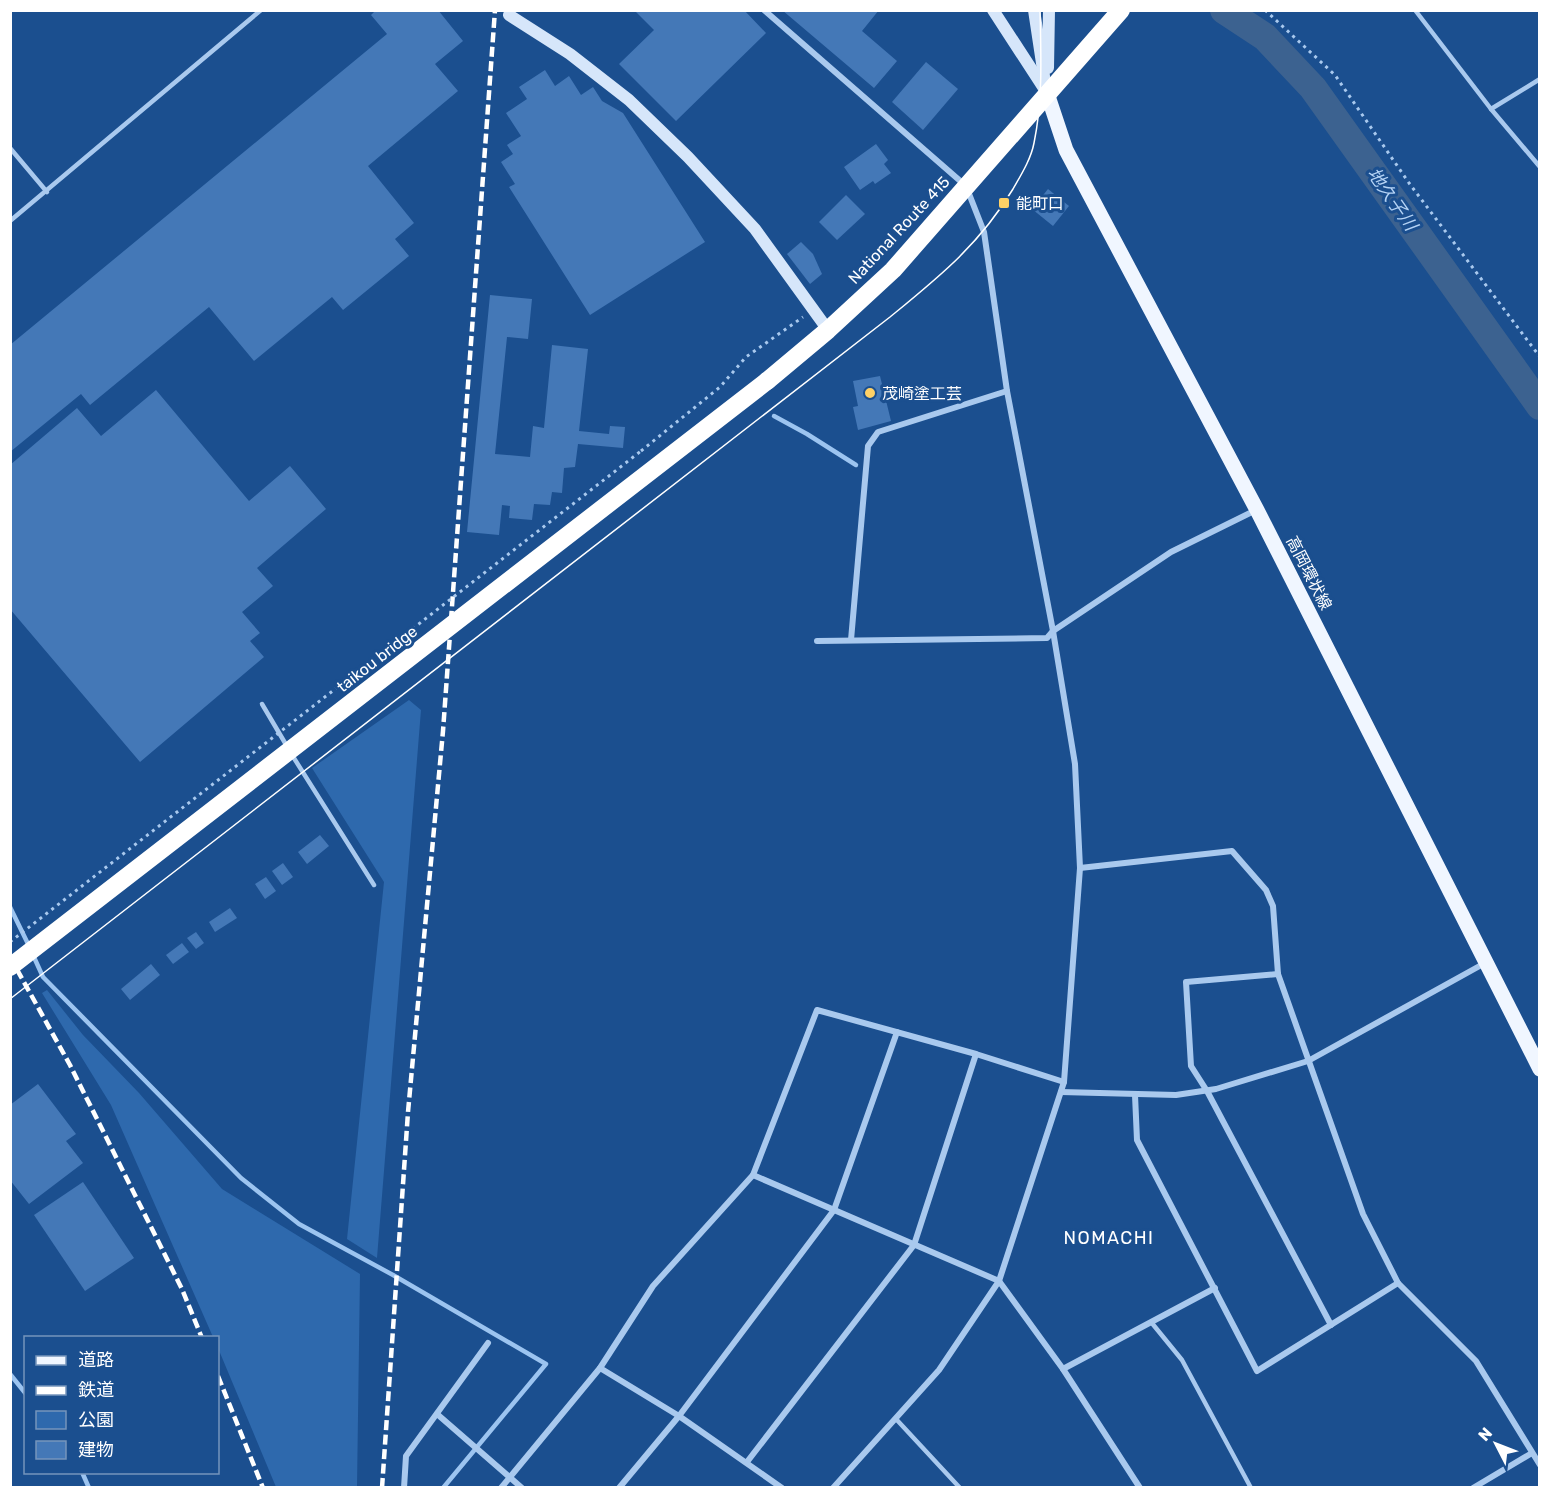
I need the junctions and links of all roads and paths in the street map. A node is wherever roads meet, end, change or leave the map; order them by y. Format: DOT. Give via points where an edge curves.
graph roads {
  1 [pos="261,10"];
  2 [pos="764,10"];
  3 [pos="993,10"];
  4 [pos="1034,10"];
  5 [pos="1049,10"];
  6 [pos="1121,10"];
  7 [pos="1265,10"];
  8 [pos="1415,10"];
  9 [pos="509,15"];
  10 [pos="1539,79"];
  11 [pos="1047,93"];
  12 [pos="1491,109"];
  13 [pos="10,148"];
  14 [pos="1539,167"];
  15 [pos="966,186"];
  16 [pos="46,192"];
  17 [pos="10,221"];
  18 [pos="812,310"];
  19 [pos="828,330"];
  20 [pos="1539,357"];
  21 [pos="767,381"];
  22 [pos="1007,392"];
  23 [pos="1257,510"];
  24 [pos="1053,631"];
  25 [pos="851,640"];
  26 [pos="817,641"];
  27 [pos="262,704"];
  28 [pos="1080,868"];
  29 [pos="374,885"];
  30 [pos="10,942"];
  31 [pos="1485,963"];
  32 [pos="10,968"];
  33 [pos="1278,974"];
  34 [pos="897,1032"];
  35 [pos="976,1054"];
  36 [pos="1308,1061"];
  37 [pos="1539,1069"];
  38 [pos="1064,1082"];
  39 [pos="1207,1091"];
  40 [pos="1061,1092"];
  41 [pos="1135,1095"];
  42 [pos="753,1175"];
  43 [pos="834,1210"];
  44 [pos="914,1245"];
  45 [pos="999,1281"];
  46 [pos="1398,1283"];
  47 [pos="1215,1288"];
  48 [pos="1151,1322"];
  49 [pos="1331,1325"];
  50 [pos="488,1343"];
  51 [pos="600,1368"];
  52 [pos="1063,1369"];
  53 [pos="437,1414"];
  54 [pos="679,1416"];
  55 [pos="896,1419"];
  56 [pos="1532,1454"];
  57 [pos="747,1461"];
  58 [pos="1539,1465"];
  59 [pos="510,1477"];
  60 [pos="404,1488"];
  61 [pos="501,1488"];
  62 [pos="522,1488"];
  63 [pos="619,1488"];
  64 [pos="782,1488"];
  65 [pos="833,1488"];
  66 [pos="960,1488"];
  67 [pos="1140,1488"];
  68 [pos="1251,1488"];
  69 [pos="1473,1488"];
  1 -- 16 [label="lane"];
  2 -- 15 [label="street"];
  3 -- 11 [label="street"];
  4 -- 11 [label="street"];
  5 -- 11 [label="street"];
  6 -- 11 [label="highway, National Route 415"];
  7 -- 20 [label="path" via="1335,75 1409,183"];
  8 -- 12 [label="lane"];
  9 -- 18 [label="street" via="570,54 630,100 755,229"];
  10 -- 12 [label="lane"];
  11 -- 15 [label="highway, National Route 415"];
  11 -- 23 [label="main road, 高岡環状線" via="1066,150"];
  12 -- 14 [label="lane"];
  13 -- 16 [label="lane"];
  15 -- 19 [label="highway, National Route 415" via="893,270"];
  15 -- 22 [label="street" via="984,232"];
  16 -- 17 [label="lane"];
  18 -- 19 [label="street"];
  18 -- 30 [label="path, bridge" via="746,357 720,387 641,451"];
  19 -- 21 [label="highway, National Route 415"];
  21 -- 32 [label="highway, taikou bridge, bridge"];
  22 -- 24 [label="street"];
  22 -- 25 [label="street" via="878,432 868,446"];
  23 -- 24 [label="street" via="1171,552"];
  23 -- 31 [label="main road, 高岡環状線"];
  24 -- 25 [label="street" via="1047,638"];
  24 -- 28 [label="street" via="1075,764"];
  25 -- 26 [label="street"];
  27 -- 29 [label="lane"];
  28 -- 33 [label="street" via="1232,851 1266,890 1273,906"];
  28 -- 38 [label="street"];
  31 -- 36 [label="street"];
  31 -- 37 [label="main road, 高岡環状線"];
  33 -- 36 [label="street"];
  33 -- 39 [label="street" via="1186,982 1191,1066"];
  34 -- 35 [label="street"];
  34 -- 42 [label="street" via="817,1010"];
  34 -- 43 [label="street"];
  35 -- 38 [label="street"];
  35 -- 44 [label="street"];
  36 -- 39 [label="street"];
  36 -- 46 [label="street" via="1363,1214"];
  38 -- 40 [label="street"];
  39 -- 41 [label="street"];
  39 -- 49 [label="street"];
  40 -- 41 [label="street"];
  40 -- 45 [label="street"];
  41 -- 47 [label="street" via="1137,1140"];
  42 -- 43 [label="street"];
  42 -- 51 [label="street" via="653,1286"];
  43 -- 44 [label="street"];
  43 -- 54 [label="street"];
  44 -- 45 [label="street"];
  44 -- 57 [label="street"];
  45 -- 52 [label="street"];
  45 -- 55 [label="street" via="939,1370"];
  46 -- 49 [label="street"];
  46 -- 56 [label="street" via="1476,1361"];
  47 -- 48 [label="street"];
  47 -- 49 [label="street" via="1257,1371"];
  48 -- 52 [label="street"];
  48 -- 68 [label="lane" via="1182,1360"];
  50 -- 53 [label="street"];
  51 -- 54 [label="street"];
  51 -- 59 [label="street"];
  52 -- 67 [label="street"];
  53 -- 59 [label="street"];
  53 -- 60 [label="street" via="406,1456"];
  54 -- 57 [label="street"];
  54 -- 63 [label="street"];
  55 -- 65 [label="street"];
  55 -- 66 [label="lane"];
  56 -- 58 [label="street"];
  56 -- 69 [label="street"];
  57 -- 64 [label="street"];
  59 -- 61 [label="street"];
  59 -- 62 [label="street"];
}
